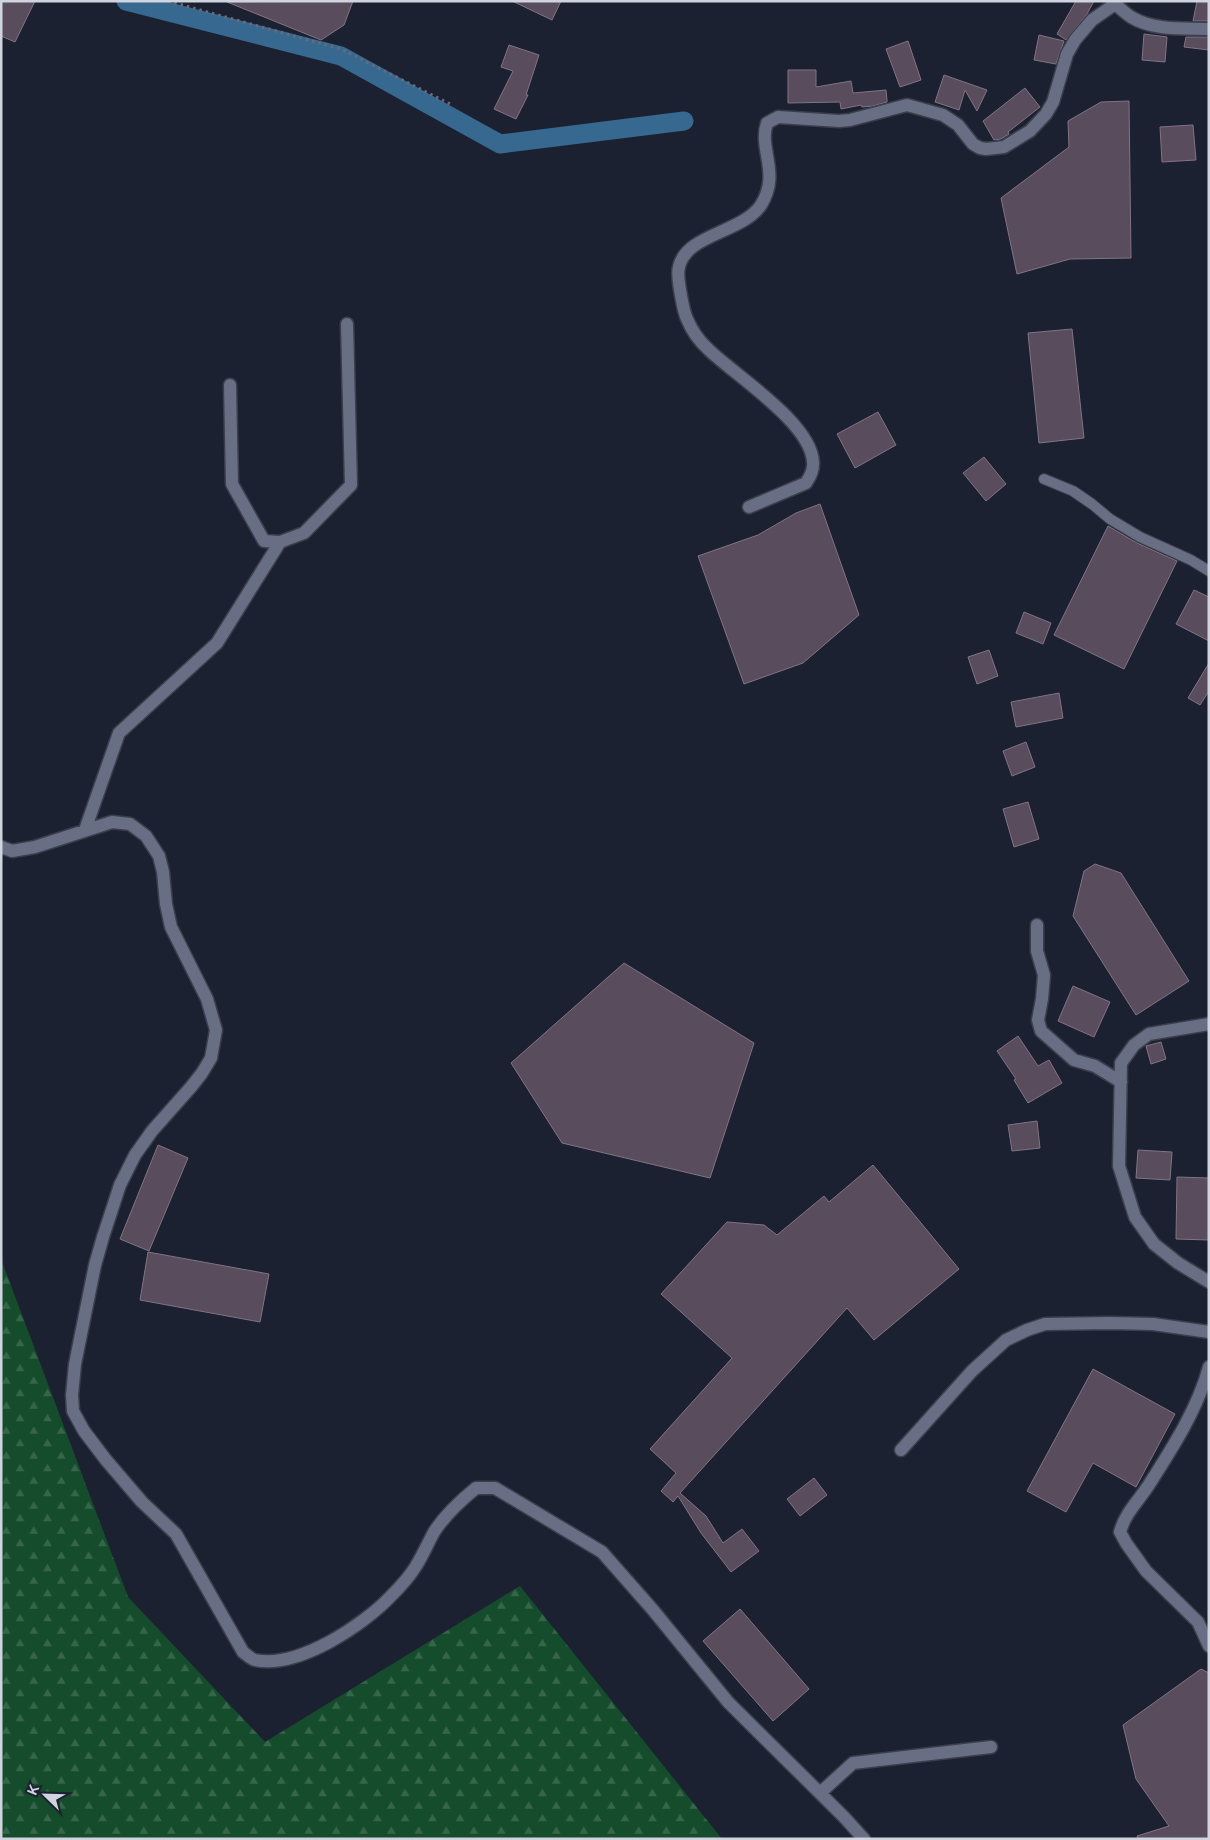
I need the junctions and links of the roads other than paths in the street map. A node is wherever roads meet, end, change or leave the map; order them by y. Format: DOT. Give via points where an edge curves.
graph roads {
  1 [pos="1115,3"];
  2 [pos="1209,30"];
  3 [pos="347,324"];
  4 [pos="230,385"];
  5 [pos="1044,480"];
  6 [pos="749,507"];
  7 [pos="280,542"];
  8 [pos="1209,571"];
  9 [pos="85,830"];
  10 [pos="1,847"];
  11 [pos="1037,925"];
  12 [pos="1209,1024"];
  13 [pos="1121,1082"];
  14 [pos="1209,1282"];
  15 [pos="1209,1332"];
  16 [pos="1209,1367"];
  17 [pos="901,1450"];
  18 [pos="1209,1646"];
  19 [pos="991,1747"];
  20 [pos="820,1793"];
  21 [pos="864,1839"];
  1 -- 2 [label="street" via="1132,17 1161,27"];
  1 -- 6 [label="street" via="1092,20 1075,40 1046,114 1030,131 1004,147 980,148 951,120 907,104 839,122 778,117 767,123 764,131 770,179 761,205 742,222 690,248 678,268 683,307 695,335 708,350 779,408 813,456 812,470 806,483"];
  3 -- 7 [label="street" via="352,484 304,533"];
  4 -- 7 [label="street" via="232,484 264,542"];
  5 -- 8 [label="lane" via="1078,494 1140,537"];
  7 -- 9 [label="street" via="217,643 118,733"];
  9 -- 10 [label="street" via="35,847 12,851"];
  9 -- 20 [label="street" via="112,822 130,824 146,836 159,856 171,927 207,999 216,1030 211,1058 202,1074 152,1132 120,1185 95,1265 75,1364 73,1411 106,1460 142,1502 176,1534 243,1652 254,1660 294,1658 359,1624 392,1596 416,1566 435,1531 458,1503 476,1488 495,1488 602,1552 728,1702"];
  11 -- 13 [label="street" via="1037,952 1044,975 1038,1020 1041,1031 1074,1060 1096,1066"];
  12 -- 13 [label="street" via="1148,1034 1120,1063"];
  13 -- 14 [label="street" via="1120,1166 1135,1217 1154,1244"];
  15 -- 17 [label="street" via="1152,1324 1110,1323 1045,1324 1027,1330 1006,1340 972,1371"];
  16 -- 18 [label="street" via="1190,1415 1149,1485 1128,1511 1120,1532 1146,1571 1198,1622"];
  19 -- 20 [label="street" via="853,1763"];
  20 -- 21 [label="street"];
}
